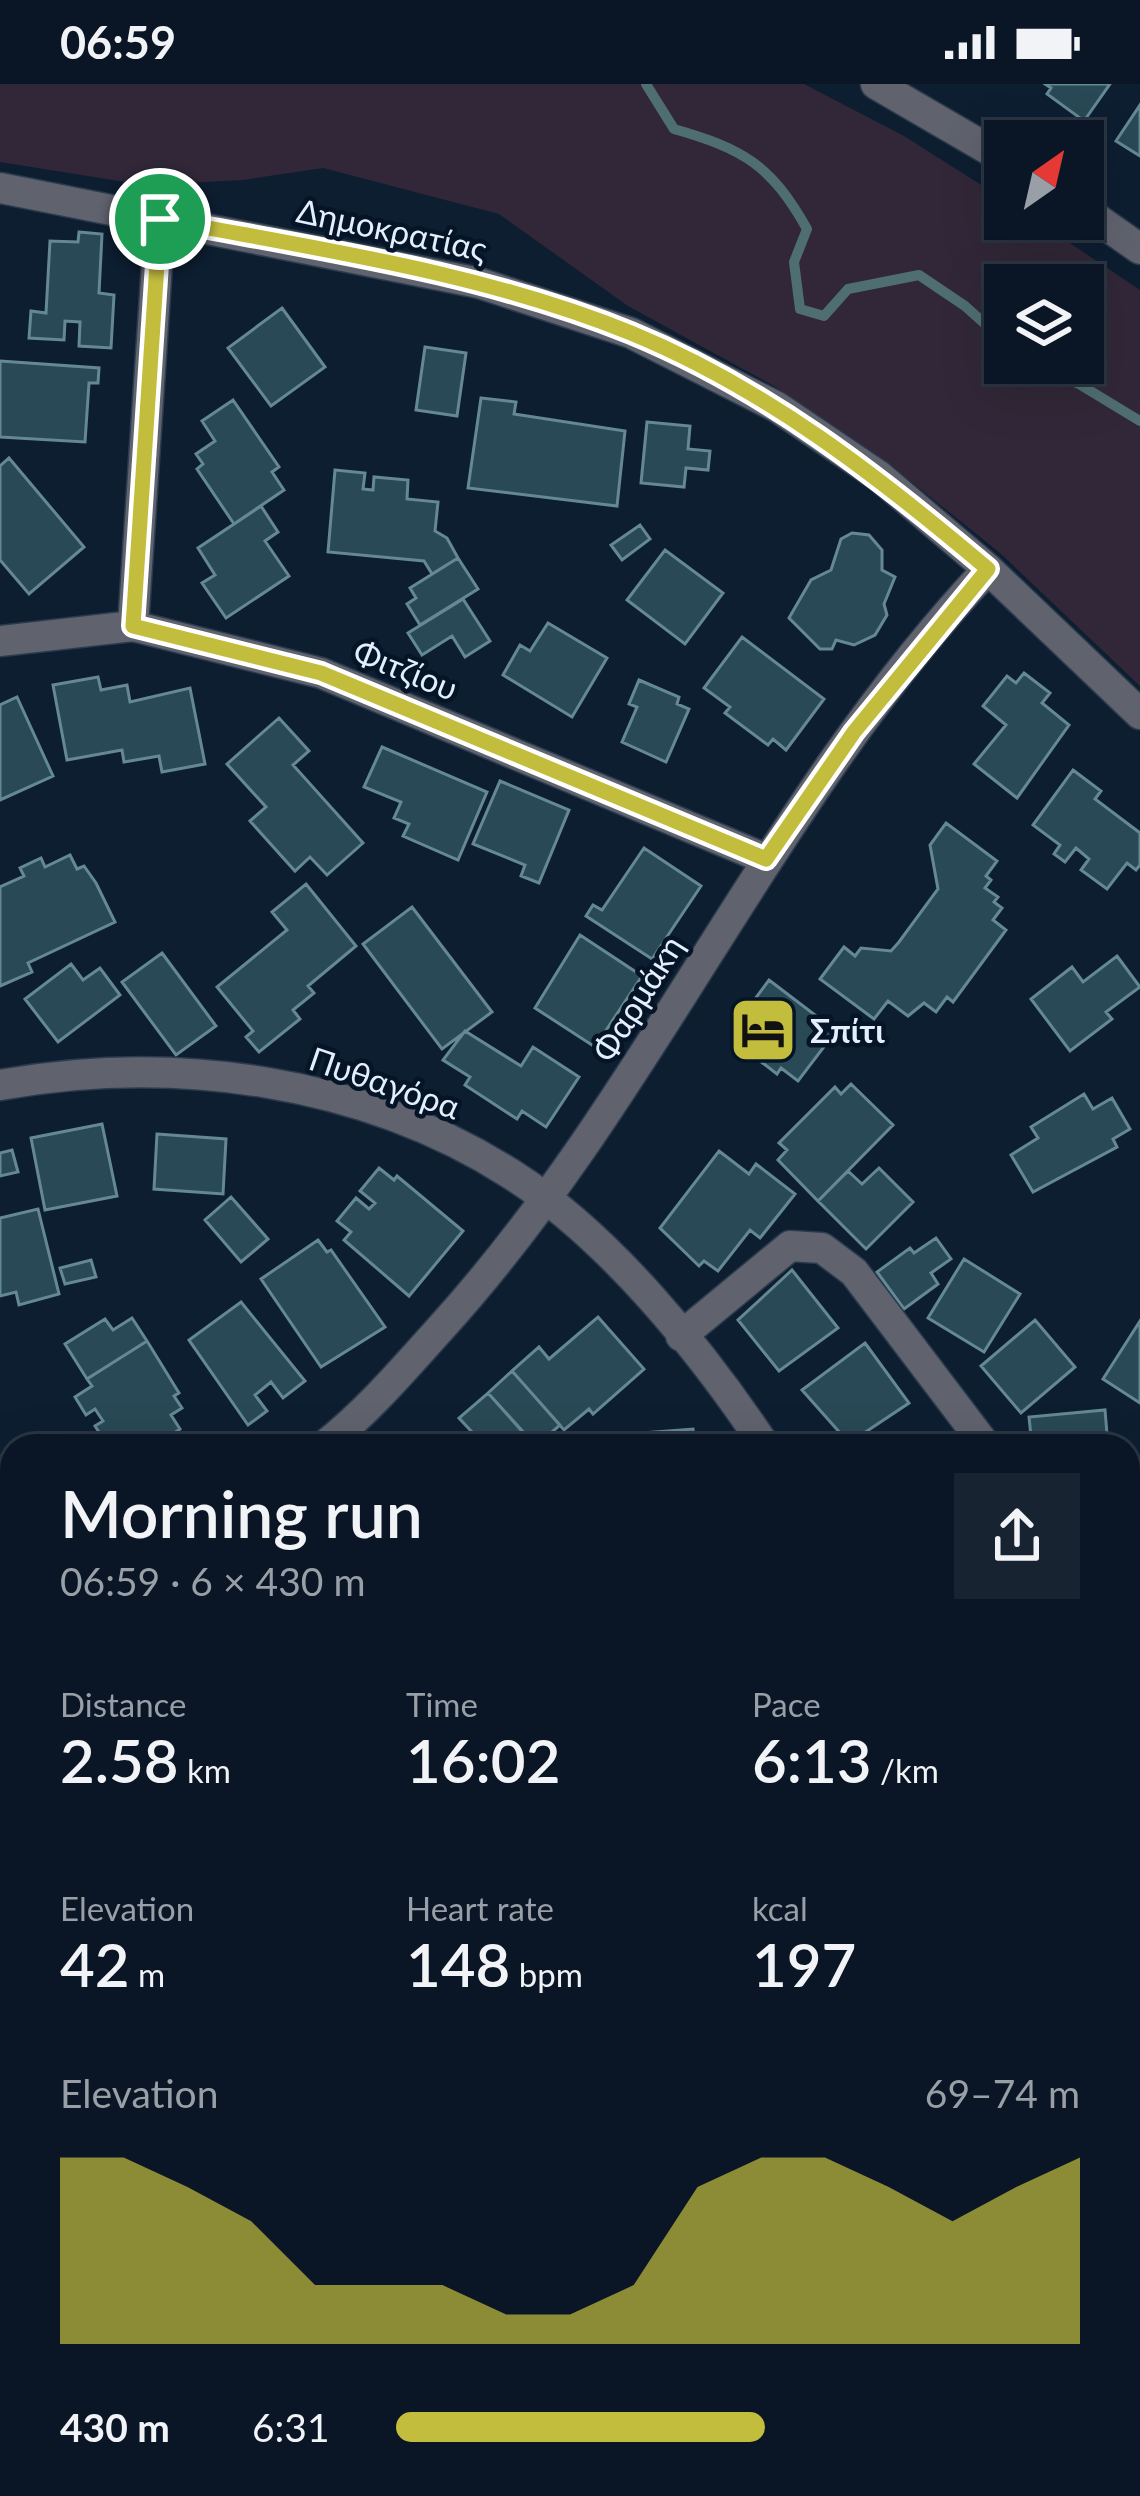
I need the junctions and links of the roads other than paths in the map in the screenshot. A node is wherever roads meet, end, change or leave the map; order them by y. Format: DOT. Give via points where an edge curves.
graph roads {
  1 [pos="876,84"];
  2 [pos="984,147"];
  3 [pos="0,188"];
  4 [pos="160,219"];
  5 [pos="1104,224"];
  6 [pos="1140,249"];
  7 [pos="988,569"];
  8 [pos="133,626"];
  9 [pos="0,641"];
  10 [pos="1140,714"];
  11 [pos="766,859"];
  12 [pos="0,1084"];
  13 [pos="548,1202"];
  14 [pos="681,1336"];
  15 [pos="336,1434"];
  16 [pos="757,1434"];
  17 [pos="977,1434"];
  1 -- 2 [label="street"];
  3 -- 4 [label="street, Δημοκρατίας"];
  4 -- 7 [label="street, Δημοκρατίας" via="479,283 632,333 777,407 879,476"];
  4 -- 8 [label="street"];
  5 -- 6 [label="street"];
  7 -- 10 [label="street, Δημοκρατίας"];
  7 -- 11 [label="street, Φαρμάκη" via="854,732"];
  8 -- 9 [label="street, Φιτζίου"];
  8 -- 11 [label="street, Φιτζίου" via="321,673"];
  11 -- 13 [label="street, Φαρμάκη"];
  12 -- 13 [label="street, Πυθαγόρα" via="158,1074 289,1086 420,1126"];
  13 -- 14 [label="street, Πυθαγόρα" via="636,1282"];
  13 -- 15 [label="street, Φαρμάκη" via="421,1350"];
  14 -- 16 [label="street, Πυθαγόρα"];
  14 -- 17 [label="street" via="790,1246 822,1248 854,1272"];
}
